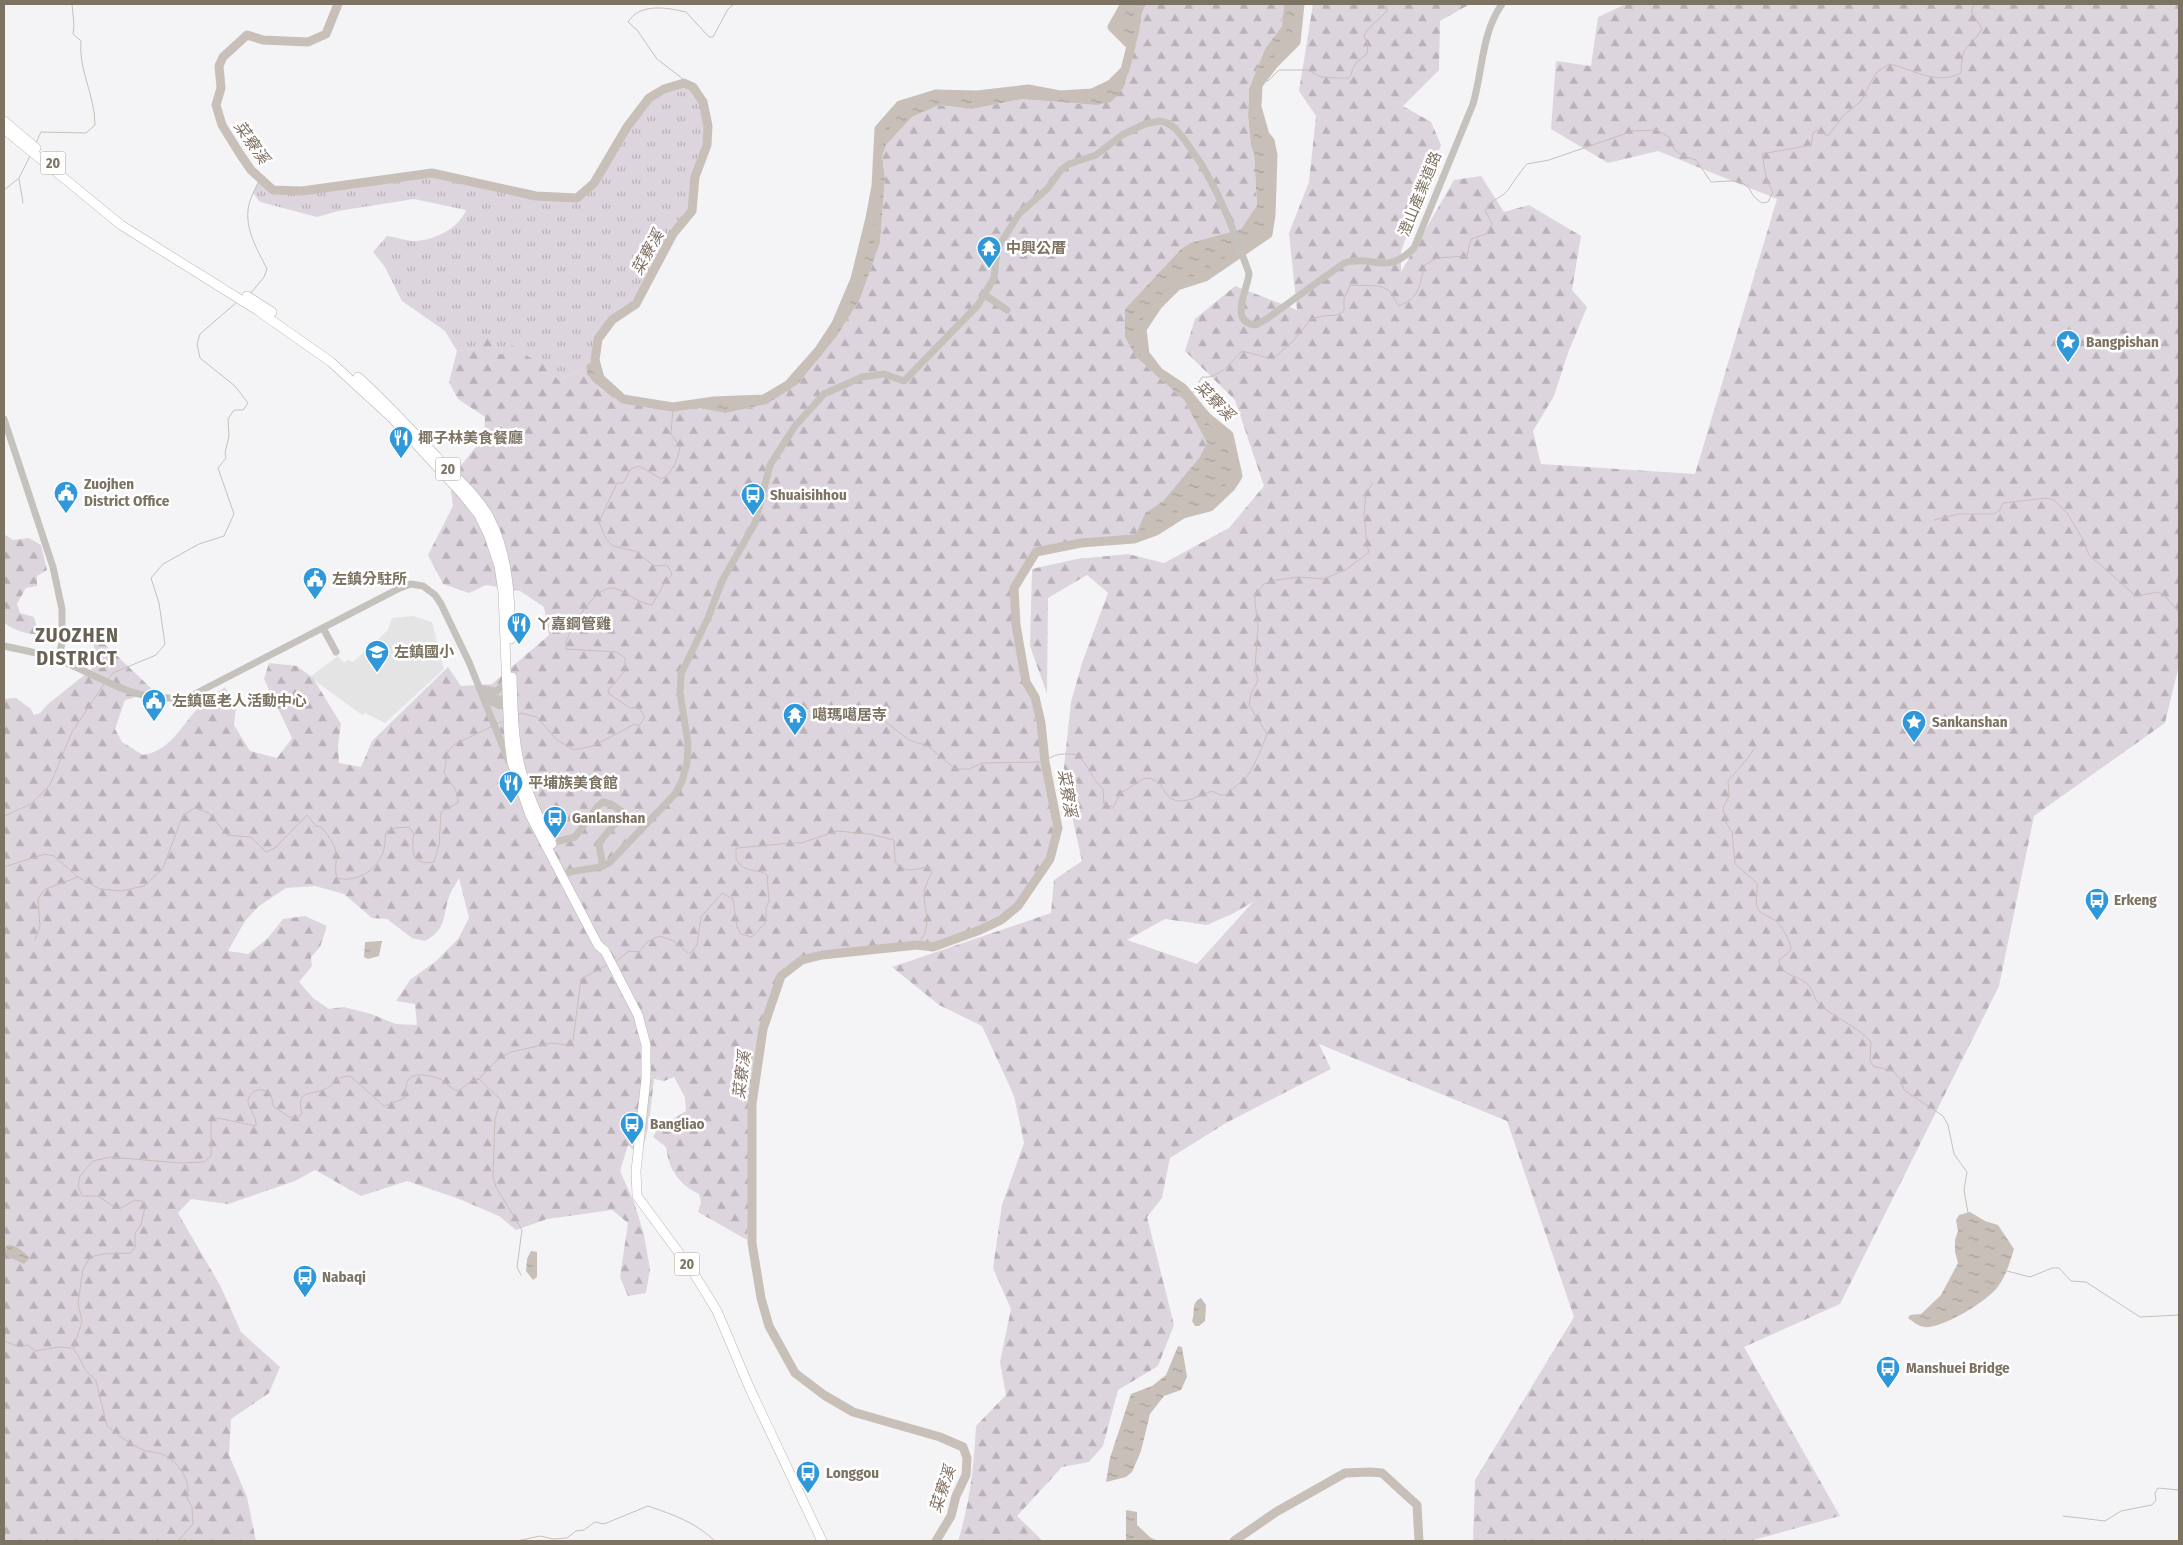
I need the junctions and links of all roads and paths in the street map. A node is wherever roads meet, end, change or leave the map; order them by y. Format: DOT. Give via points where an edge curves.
graph roads {
  1 [pos="1502,4"];
  2 [pos="6,127"];
  3 [pos="985,295"];
  4 [pos="1007,310"];
  5 [pos="4,419"];
  6 [pos="507,619"];
  7 [pos="323,628"];
  8 [pos="4,646"];
  9 [pos="336,652"];
  10 [pos="58,660"];
  11 [pos="506,682"];
  12 [pos="479,687"];
  13 [pos="483,697"];
  14 [pos="510,703"];
  15 [pos="509,741"];
  16 [pos="551,843"];
  17 [pos="603,866"];
  18 [pos="564,874"];
  19 [pos="822,1541"];
  1 -- 3 [label="street, 澄山產業道路" via="1489,28 1473,104 1414,248 1401,260 1392,264 1344,263 1256,325 1247,322 1240,306 1249,273 1230,222 1202,165 1175,128 1160,121 1122,135 1096,155 1068,164 1061,170 1047,189 1019,214 996,249 996,268"];
  2 -- 6 [label="main road, 20" via="121,224 316,344 368,386 481,505 494,527 505,564"];
  3 -- 4 [label="street"];
  3 -- 17 [label="street" via="971,314 904,381 879,374 836,387 824,394 788,435 766,474 754,523 722,581 681,674 680,693 688,743 682,781 675,794 615,858"];
  5 -- 10 [label="street" via="53,567 62,609"];
  6 -- 11 [label="main road, 20"];
  6 -- 14 [label="main road, 20"];
  7 -- 9 [label="street"];
  7 -- 10 [label="street" via="189,697 146,697"];
  7 -- 12 [label="street" via="406,585 423,586 442,604"];
  8 -- 10 [label="street"];
  11 -- 12 [label="street" via="494,692"];
  11 -- 14 [label="main road, 20"];
  12 -- 13 [label="street"];
  12 -- 14 [label="street" via="489,696"];
  13 -- 14 [label="street" via="494,703"];
  13 -- 15 [label="street" via="492,719"];
  14 -- 15 [label="main road, 20"];
  15 -- 16 [label="main road, 20"];
  15 -- 18 [label="main road, 20" via="516,777 530,815"];
  16 -- 17 [label="street" via="575,837 597,807 603,802 611,804 624,814 599,846"];
  16 -- 18 [label="main road, 20"];
  17 -- 18 [label="street"];
  18 -- 19 [label="main road, 20" via="603,942 638,1015 646,1045 637,1196 693,1272 716,1310"];
}
